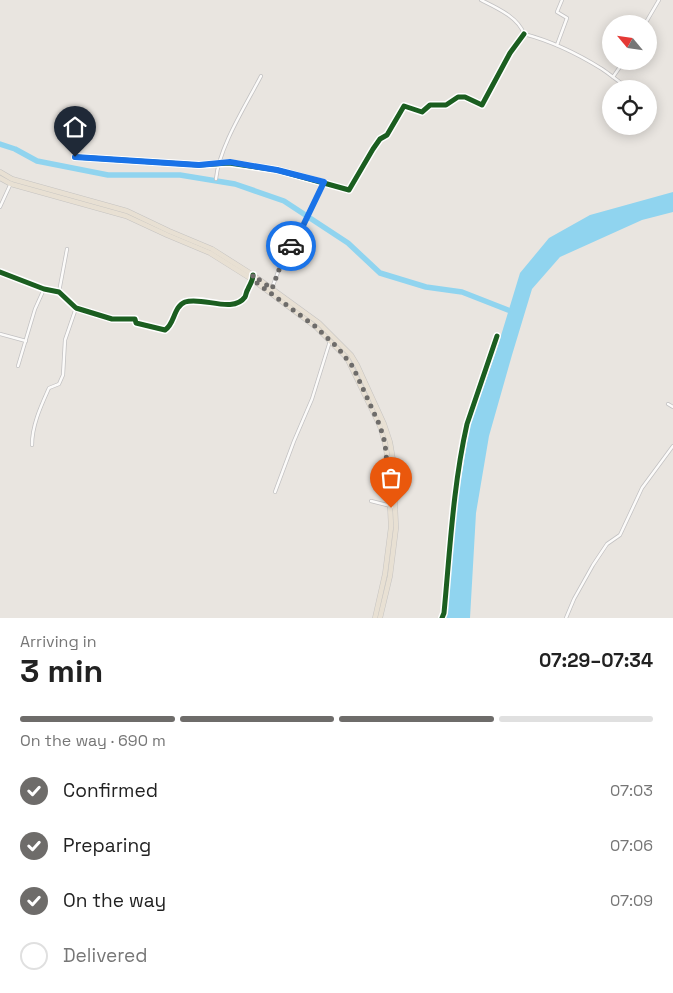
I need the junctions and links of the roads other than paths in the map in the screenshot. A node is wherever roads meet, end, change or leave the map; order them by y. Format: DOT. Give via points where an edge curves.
graph roads {
  1 [pos="482,0"];
  2 [pos="562,0"];
  3 [pos="659,0"];
  4 [pos="650,15"];
  5 [pos="524,34"];
  6 [pos="557,46"];
  7 [pos="618,70"];
  8 [pos="261,76"];
  9 [pos="613,77"];
  10 [pos="617,80"];
  11 [pos="75,157"];
  12 [pos="219,163"];
  13 [pos="0,172"];
  14 [pos="0,178"];
  15 [pos="216,179"];
  16 [pos="11,182"];
  17 [pos="324,182"];
  18 [pos="0,207"];
  19 [pos="68,249"];
  20 [pos="0,272"];
  21 [pos="253,278"];
  22 [pos="44,289"];
  23 [pos="272,289"];
  24 [pos="59,292"];
  25 [pos="76,308"];
  26 [pos="0,334"];
  27 [pos="497,336"];
  28 [pos="331,337"];
  29 [pos="26,341"];
  30 [pos="18,366"];
  31 [pos="668,404"];
  32 [pos="673,407"];
  33 [pos="32,445"];
  34 [pos="673,446"];
  35 [pos="276,492"];
  36 [pos="371,500"];
  37 [pos="391,506"];
  38 [pos="396,509"];
  39 [pos="375,618"];
  40 [pos="380,618"];
  41 [pos="442,618"];
  42 [pos="566,618"];
  1 -- 5 [label="street" via="521,25"];
  2 -- 6 [label="street" via="557,12 567,18"];
  3 -- 4 [label="street"];
  5 -- 6 [label="street"];
  5 -- 17 [label="street" via="482,105 462,96 446,104 430,105 422,112 405,106 388,135 373,149 350,189"];
  6 -- 9 [label="street"];
  7 -- 9 [label="street"];
  8 -- 12 [label="street"];
  9 -- 10 [label="street"];
  11 -- 12 [label="street" via="199,165"];
  12 -- 15 [label="street"];
  12 -- 17 [label="street" via="230,162"];
  13 -- 16 [label="highway"];
  14 -- 16 [label="highway"];
  16 -- 18 [label="street"];
  16 -- 21 [label="highway" via="127,211 212,248"];
  17 -- 23 [label="street" via="300,232 284,256"];
  19 -- 24 [label="street"];
  20 -- 22 [label="street"];
  21 -- 23 [label="highway"];
  21 -- 25 [label="street" via="245,297 230,305 199,300 184,303 165,330 136,323 135,319 112,319"];
  21 -- 28 [label="highway"];
  22 -- 24 [label="street"];
  22 -- 29 [label="street"];
  23 -- 28 [label="highway" via="319,323"];
  24 -- 25 [label="street"];
  25 -- 33 [label="street" via="65,340 63,375 59,384 49,388 42,403 32,431"];
  26 -- 29 [label="street"];
  27 -- 41 [label="street" via="464,438"];
  28 -- 35 [label="street" via="312,399"];
  28 -- 37 [label="highway" via="353,367 380,426 388,460"];
  28 -- 38 [label="highway" via="351,355 384,424 390,442"];
  29 -- 30 [label="street"];
  31 -- 32 [label="street"];
  34 -- 42 [label="street" via="642,488 620,536 607,544 593,565"];
  36 -- 37 [label="street"];
  37 -- 38 [label="street"];
  37 -- 39 [label="highway" via="389,550"];
  38 -- 40 [label="highway" via="394,552"];
}
